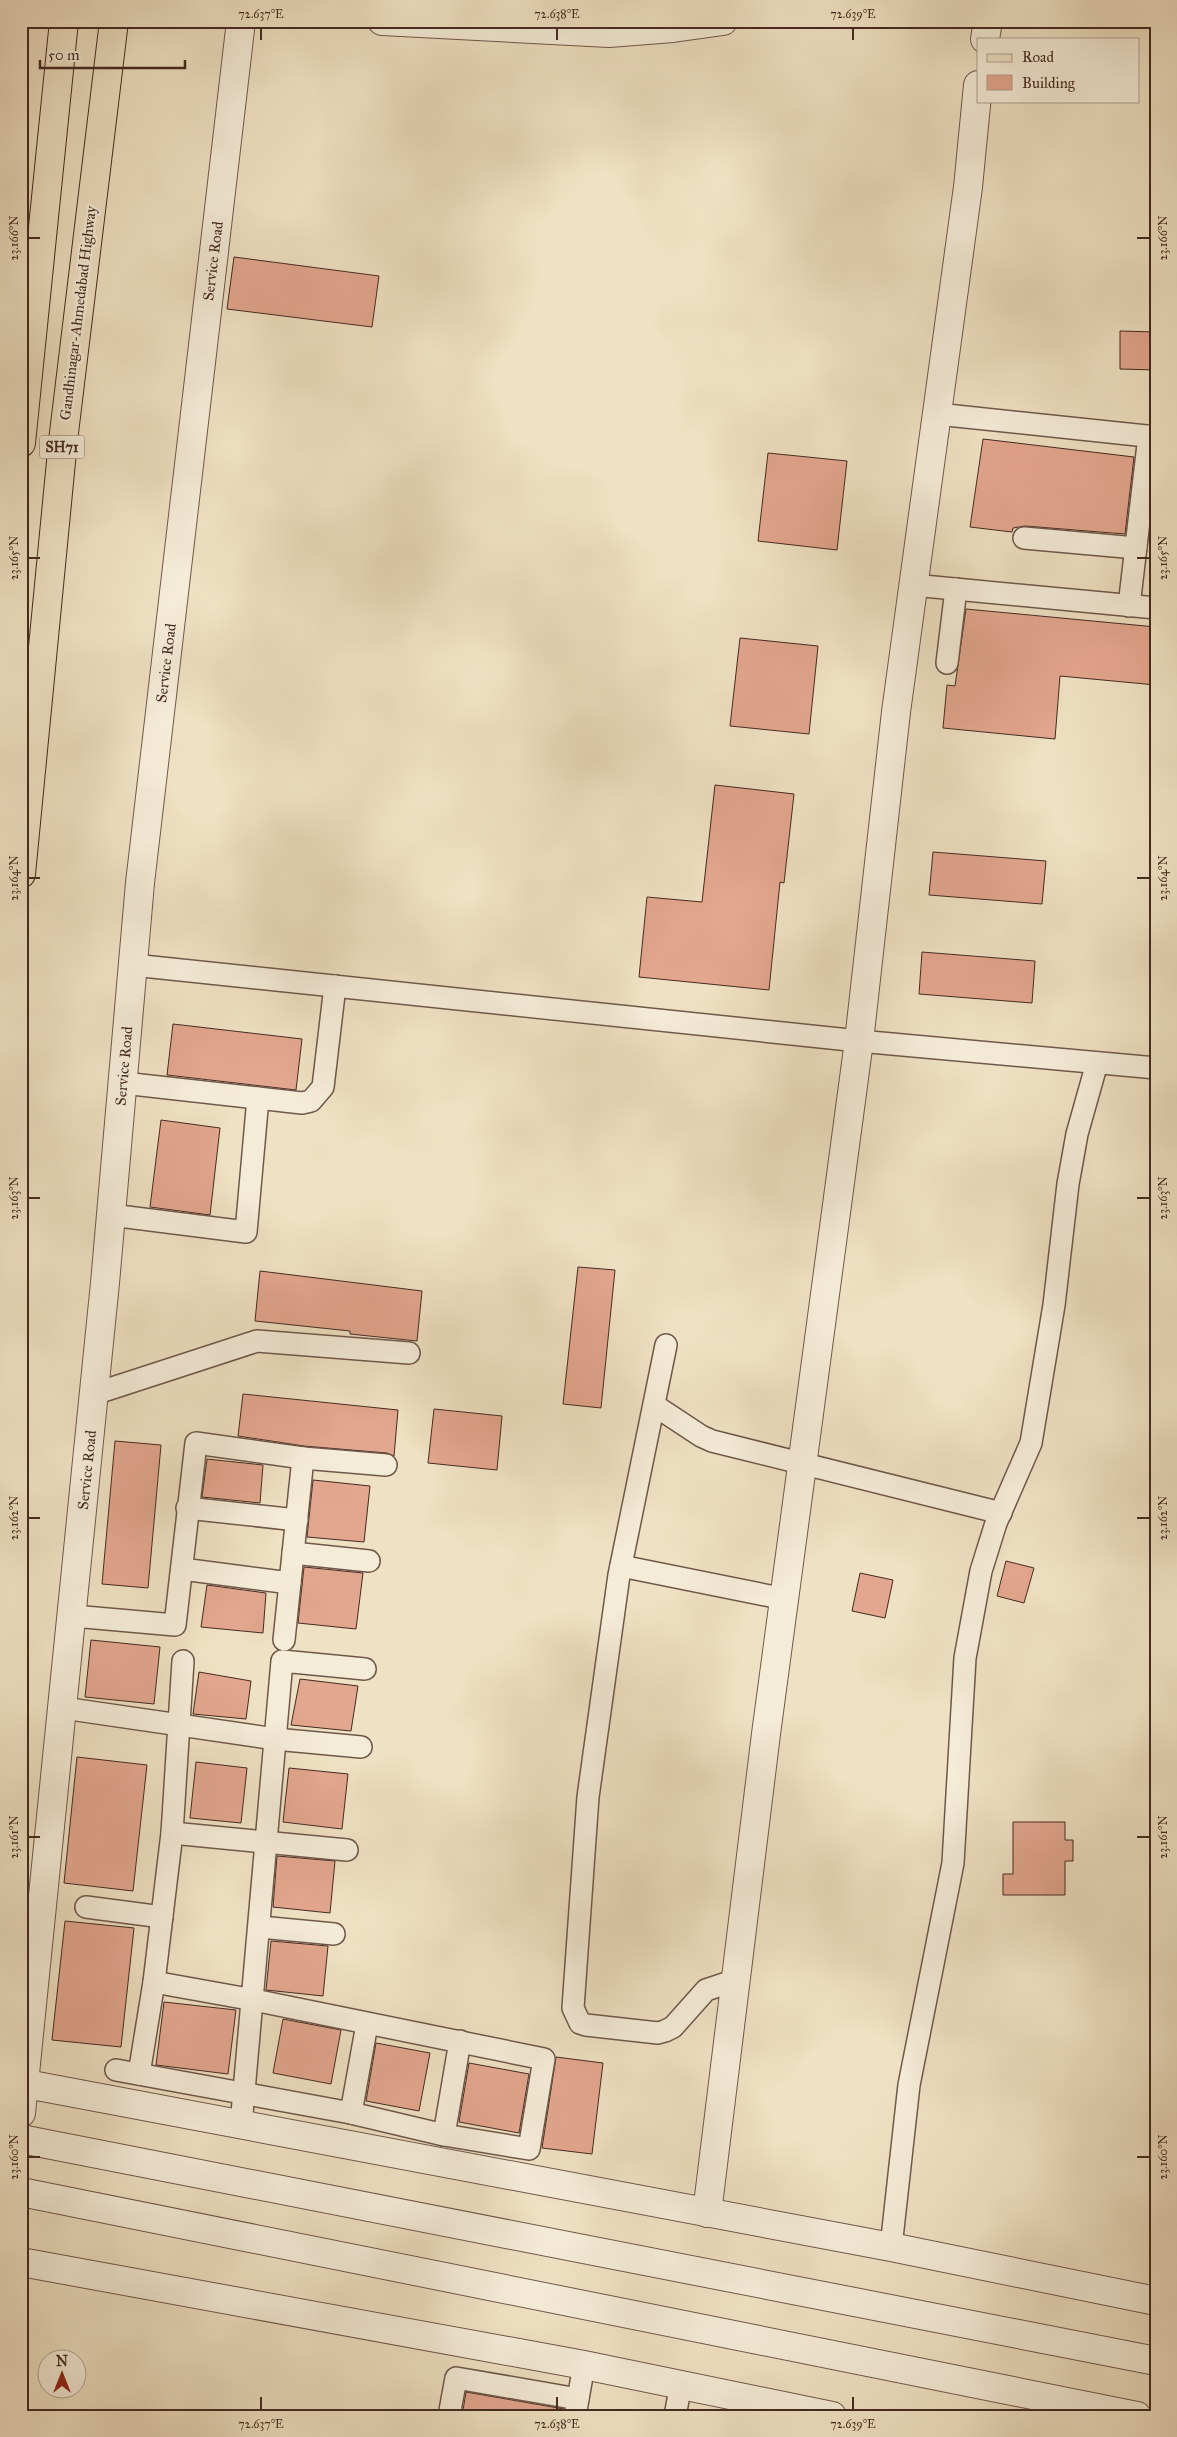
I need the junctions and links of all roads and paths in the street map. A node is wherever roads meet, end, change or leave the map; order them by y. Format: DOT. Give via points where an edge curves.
graph roads {
  1 [pos="64,21"];
  2 [pos="114,21"];
  3 [pos="241,21"];
  4 [pos="382,21"];
  5 [pos="723,21"];
  6 [pos="988,21"];
  7 [pos="985,38"];
  8 [pos="977,95"];
  9 [pos="937,414"];
  10 [pos="1152,437"];
  11 [pos="21,443"];
  12 [pos="1024,538"];
  13 [pos="1136,548"];
  14 [pos="913,585"];
  15 [pos="956,589"];
  16 [pos="1129,606"];
  17 [pos="1156,608"];
  18 [pos="947,664"];
  19 [pos="21,874"];
  20 [pos="133,965"];
  21 [pos="335,986"];
  22 [pos="859,1041"];
  23 [pos="1097,1063"];
  24 [pos="1156,1068"];
  25 [pos="123,1083"];
  26 [pos="258,1098"];
  27 [pos="111,1216"];
  28 [pos="666,1345"];
  29 [pos="409,1353"];
  30 [pos="94,1394"];
  31 [pos="654,1405"];
  32 [pos="303,1458"];
  33 [pos="802,1462"];
  34 [pos="386,1465"];
  35 [pos="187,1508"];
  36 [pos="1001,1513"];
  37 [pos="297,1520"];
  38 [pos="293,1554"];
  39 [pos="369,1562"];
  40 [pos="621,1566"];
  41 [pos="182,1569"];
  42 [pos="290,1583"];
  43 [pos="785,1599"];
  44 [pos="72,1616"];
  45 [pos="284,1640"];
  46 [pos="183,1661"];
  47 [pos="365,1669"];
  48 [pos="63,1708"];
  49 [pos="179,1725"];
  50 [pos="275,1739"];
  51 [pos="362,1747"];
  52 [pos="172,1833"];
  53 [pos="267,1842"];
  54 [pos="347,1850"];
  55 [pos="86,1907"];
  56 [pos="162,1917"];
  57 [pos="260,1927"];
  58 [pos="334,1934"];
  59 [pos="736,1980"];
  60 [pos="154,1982"];
  61 [pos="254,2000"];
  62 [pos="367,2024"];
  63 [pos="460,2041"];
  64 [pos="116,2070"];
  65 [pos="139,2074"];
  66 [pos="22,2083"];
  67 [pos="243,2092"];
  68 [pos="267,2096"];
  69 [pos="351,2112"];
  70 [pos="21,2113"];
  71 [pos="253,2127"];
  72 [pos="444,2135"];
  73 [pos="21,2140"];
  74 [pos="21,2192"];
  75 [pos="706,2213"];
  76 [pos="891,2248"];
  77 [pos="21,2262"];
  78 [pos="1156,2301"];
  79 [pos="1156,2361"];
  80 [pos="584,2366"];
  81 [pos="680,2384"];
  82 [pos="577,2408"];
  83 [pos="449,2416"];
  84 [pos="675,2416"];
  85 [pos="832,2416"];
  86 [pos="1138,2416"];
  1 -- 11 [label="main road, SH71"];
  2 -- 19 [label="main road, Gandhinagar-Ahmedabad Highway / SH71" via="63,441"];
  3 -- 20 [label="street, Service Road" via="141,873"];
  4 -- 5 [label="street" via="609,33"];
  6 -- 7 [label="street"];
  8 -- 9 [label="street"];
  9 -- 10 [label="street"];
  9 -- 14 [label="street"];
  10 -- 13 [label="street"];
  12 -- 13 [label="street"];
  13 -- 16 [label="street"];
  14 -- 15 [label="street"];
  14 -- 22 [label="street"];
  15 -- 16 [label="street"];
  15 -- 18 [label="street"];
  16 -- 17 [label="street"];
  20 -- 21 [label="street"];
  20 -- 25 [label="street, Service Road"];
  21 -- 22 [label="street"];
  21 -- 26 [label="street" via="323,1087 319,1095 302,1103"];
  22 -- 23 [label="street"];
  22 -- 33 [label="street"];
  23 -- 24 [label="street"];
  23 -- 36 [label="street" via="1077,1134 1068,1184 1054,1305 1031,1442"];
  25 -- 26 [label="street"];
  25 -- 27 [label="street, Service Road"];
  26 -- 27 [label="street" via="246,1232"];
  27 -- 30 [label="street, Service Road"];
  28 -- 31 [label="street"];
  29 -- 30 [label="street" via="257,1341"];
  30 -- 44 [label="street, Service Road"];
  31 -- 33 [label="street" via="712,1441"];
  31 -- 40 [label="street"];
  32 -- 34 [label="street"];
  32 -- 35 [label="street" via="196,1444"];
  32 -- 37 [label="street"];
  33 -- 36 [label="street"];
  33 -- 43 [label="street"];
  35 -- 37 [label="street"];
  35 -- 41 [label="street"];
  36 -- 76 [label="street" via="981,1571 965,1658 953,1863 909,2085"];
  37 -- 38 [label="street"];
  38 -- 39 [label="street"];
  38 -- 42 [label="street"];
  40 -- 43 [label="street"];
  40 -- 59 [label="street" via="588,1796 573,2008 580,2023 586,2025 658,2032 673,2027 706,1990"];
  41 -- 42 [label="street"];
  41 -- 44 [label="street" via="174,1625"];
  42 -- 45 [label="street"];
  43 -- 59 [label="street"];
  44 -- 48 [label="street, Service Road"];
  46 -- 49 [label="street"];
  47 -- 50 [label="street" via="282,1661"];
  48 -- 49 [label="street"];
  48 -- 66 [label="street, Service Road"];
  49 -- 50 [label="street"];
  49 -- 52 [label="street"];
  50 -- 51 [label="street"];
  50 -- 53 [label="street"];
  52 -- 53 [label="street"];
  52 -- 56 [label="street"];
  53 -- 54 [label="street"];
  53 -- 57 [label="street"];
  55 -- 56 [label="street"];
  56 -- 60 [label="street"];
  57 -- 58 [label="street"];
  57 -- 61 [label="street"];
  59 -- 75 [label="street"];
  60 -- 61 [label="street"];
  60 -- 65 [label="street"];
  61 -- 62 [label="street"];
  61 -- 67 [label="street"];
  62 -- 63 [label="street"];
  62 -- 69 [label="street"];
  63 -- 72 [label="street"];
  63 -- 72 [label="street" via="544,2059 528,2149"];
  64 -- 65 [label="street"];
  65 -- 67 [label="street"];
  66 -- 70 [label="street, Service Road"];
  66 -- 71 [label="street"];
  67 -- 68 [label="street"];
  67 -- 71 [label="street"];
  68 -- 69 [label="street"];
  68 -- 71 [label="street"];
  69 -- 72 [label="street"];
  71 -- 75 [label="street"];
  73 -- 79 [label="street"];
  74 -- 86 [label="street"];
  75 -- 76 [label="street"];
  76 -- 78 [label="street"];
  77 -- 80 [label="street"];
  80 -- 81 [label="street"];
  80 -- 82 [label="street"];
  81 -- 84 [label="street"];
  81 -- 85 [label="street"];
  82 -- 83 [label="street" via="456,2378"];
}
